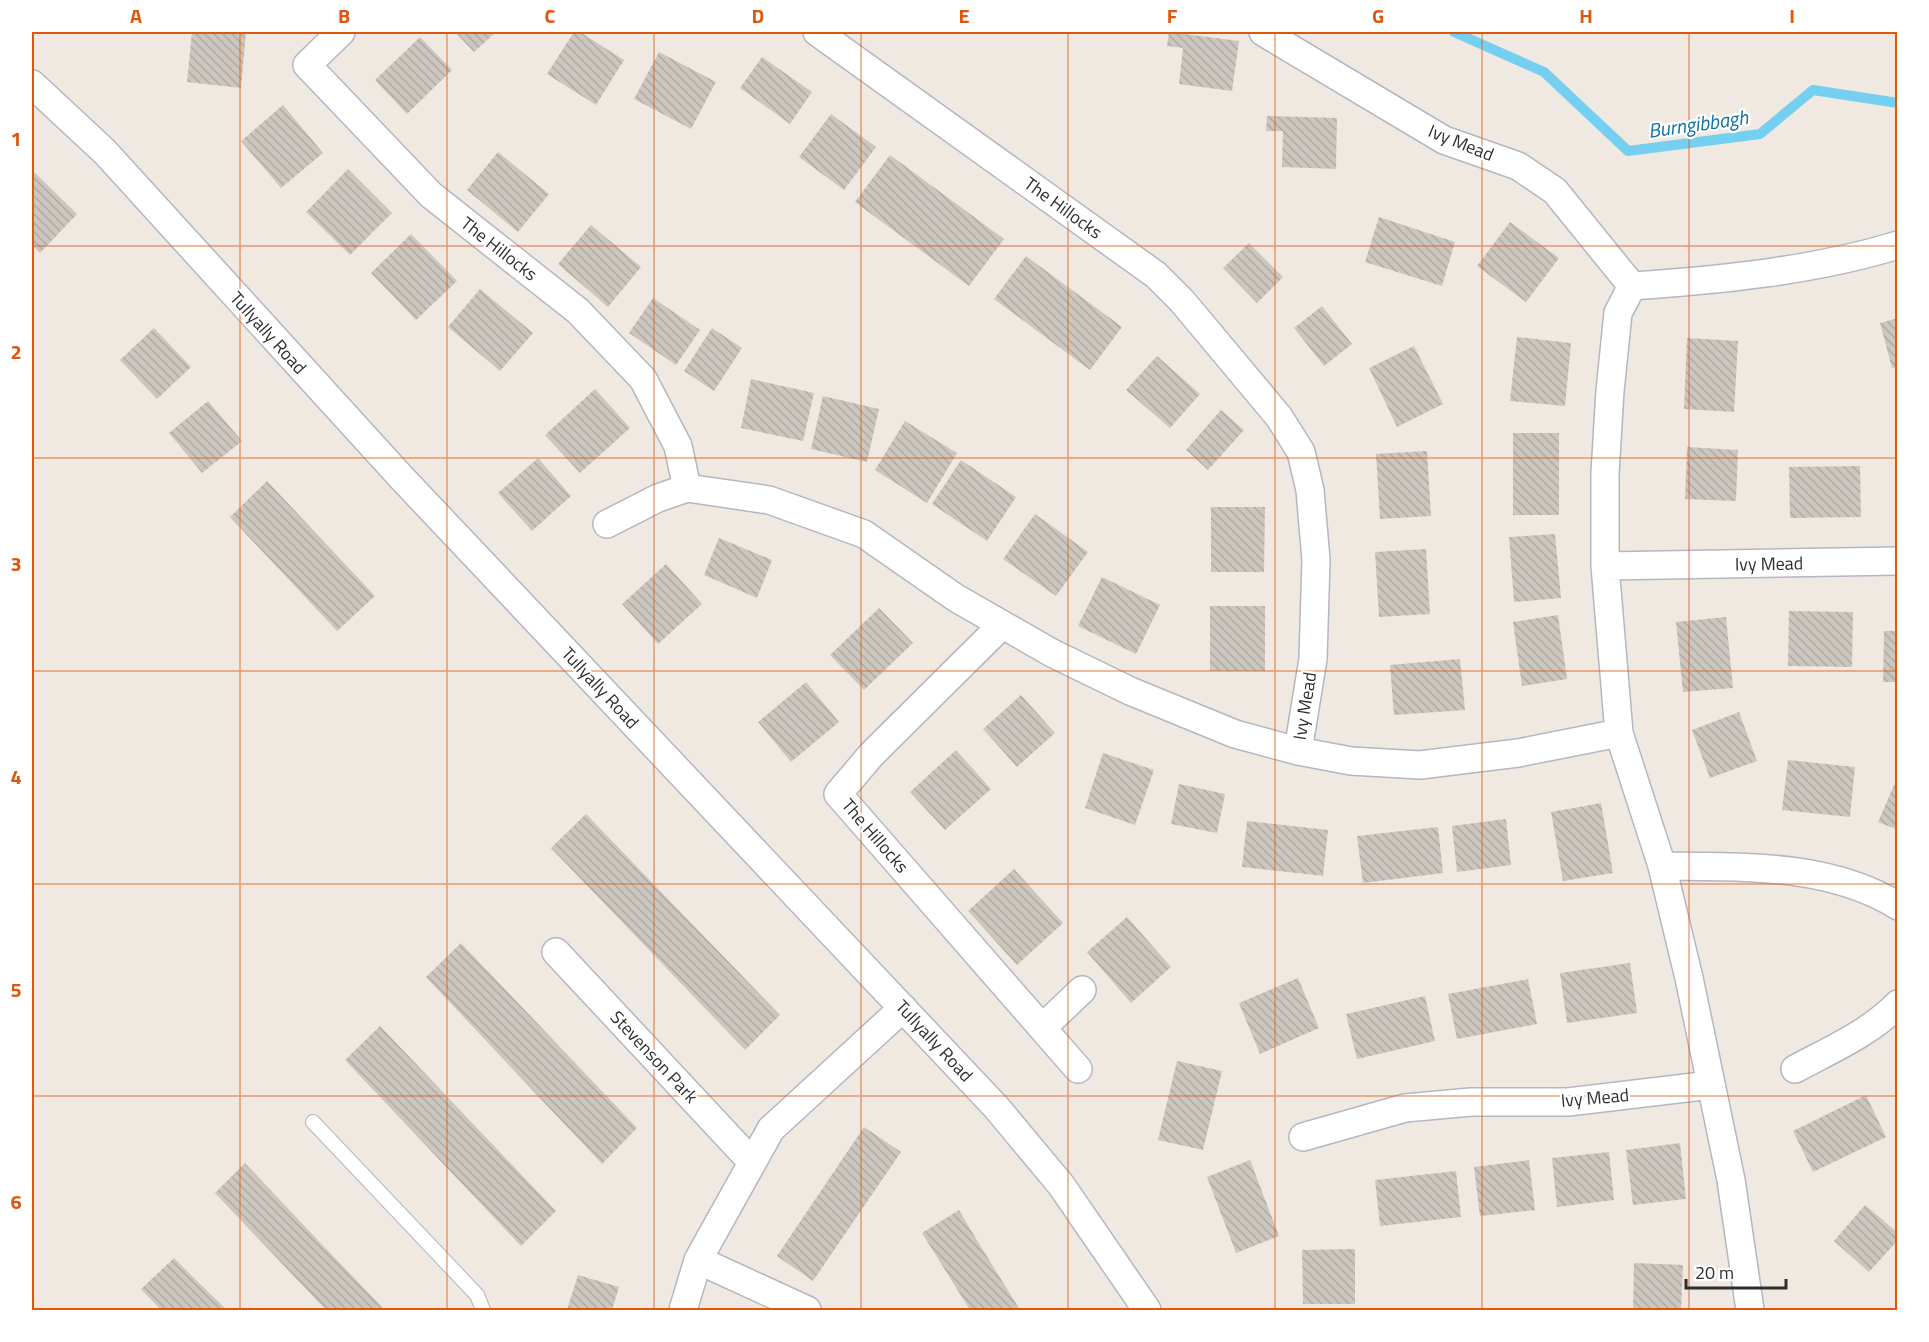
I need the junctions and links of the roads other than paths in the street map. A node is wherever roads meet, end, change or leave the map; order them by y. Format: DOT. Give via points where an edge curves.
graph roads {
  1 [pos="341,32"];
  2 [pos="817,32"];
  3 [pos="1263,32"];
  4 [pos="32,84"];
  5 [pos="1898,246"];
  6 [pos="1632,286"];
  7 [pos="1279,417"];
  8 [pos="687,488"];
  9 [pos="607,524"];
  10 [pos="1898,561"];
  11 [pos="1605,566"];
  12 [pos="1002,625"];
  13 [pos="1618,733"];
  14 [pos="1298,751"];
  15 [pos="1662,866"];
  16 [pos="1898,906"];
  17 [pos="556,952"];
  18 [pos="1082,990"];
  19 [pos="1898,1004"];
  20 [pos="903,1008"];
  21 [pos="1042,1028"];
  22 [pos="1078,1069"];
  23 [pos="1795,1069"];
  24 [pos="1711,1085"];
  25 [pos="313,1122"];
  26 [pos="1304,1137"];
  27 [pos="751,1161"];
  28 [pos="698,1260"];
  29 [pos="483,1311"];
  30 [pos="683,1311"];
  31 [pos="807,1311"];
  32 [pos="1147,1311"];
  33 [pos="1750,1311"];
  1 -- 8 [label="street, The Hillocks" via="307,65 431,195 578,311 643,379 678,446"];
  2 -- 7 [label="street, The Hillocks" via="1156,275"];
  3 -- 6 [label="street, Ivy Mead" via="1444,140 1518,166 1556,191"];
  4 -- 20 [label="street, Tullyally Road" via="105,152 400,476"];
  5 -- 6 [label="street" via="1844,259 1723,278"];
  6 -- 11 [label="street" via="1618,313 1610,391"];
  7 -- 14 [label="street, Ivy Mead" via="1301,452 1310,490 1317,560 1313,659"];
  8 -- 9 [label="street"];
  8 -- 12 [label="street" via="769,500 864,534"];
  10 -- 11 [label="street, Ivy Mead"];
  11 -- 13 [label="street"];
  12 -- 14 [label="street" via="1130,691 1235,734"];
  12 -- 21 [label="street, The Hillocks" via="871,755 838,794"];
  13 -- 14 [label="street, Ivy Mead" via="1518,753 1420,765 1351,761"];
  13 -- 15 [label="street"];
  15 -- 16 [label="street" via="1762,868 1817,876 1880,895"];
  15 -- 24 [label="street"];
  17 -- 27 [label="street, Stevenson Park"];
  18 -- 21 [label="street"];
  19 -- 23 [label="street" via="1851,1039"];
  20 -- 27 [label="street" via="771,1130"];
  20 -- 32 [label="street, Tullyally Road" via="996,1107 1061,1185"];
  21 -- 22 [label="street, The Hillocks"];
  24 -- 26 [label="street, Ivy Mead" via="1568,1102 1472,1101 1405,1108"];
  24 -- 33 [label="street" via="1731,1180"];
  25 -- 29 [label="lane" via="477,1295"];
  27 -- 28 [label="street"];
  28 -- 30 [label="street"];
  28 -- 31 [label="street"];
}
